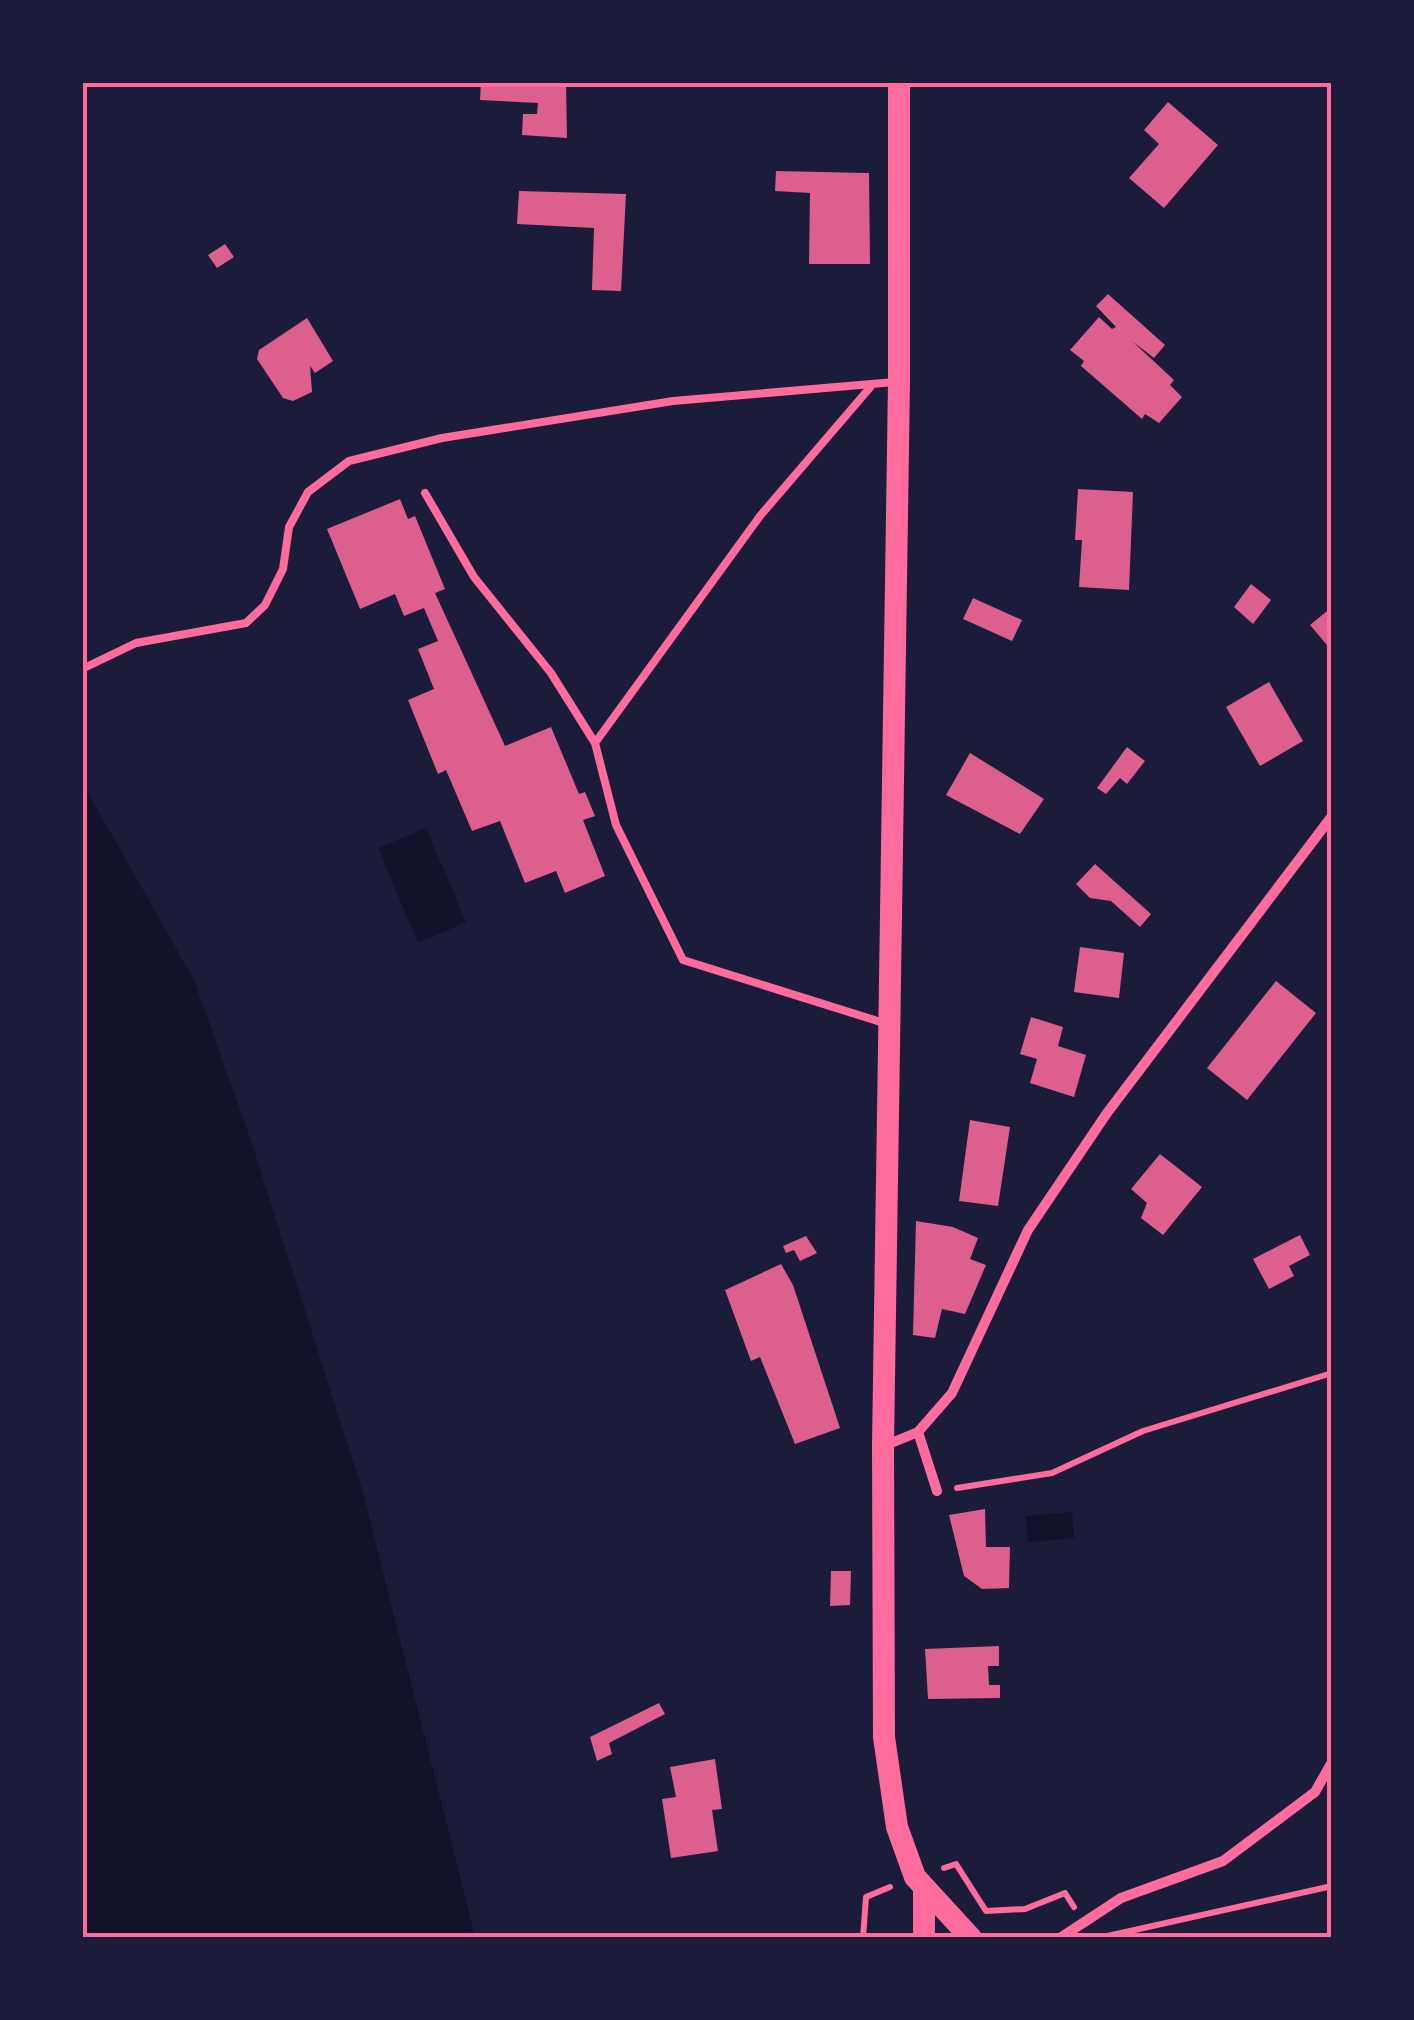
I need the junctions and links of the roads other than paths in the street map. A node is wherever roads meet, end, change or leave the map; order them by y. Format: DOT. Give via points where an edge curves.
graph roads {
  1 [pos="899,82"];
  2 [pos="899,382"];
  3 [pos="873,384"];
  4 [pos="425,493"];
  5 [pos="82,669"];
  6 [pos="595,743"];
  7 [pos="1332,816"];
  8 [pos="892,1026"];
  9 [pos="918,1432"];
  10 [pos="883,1446"];
  11 [pos="937,1491"];
  12 [pos="1332,1762"];
  13 [pos="924,1891"];
  14 [pos="924,1938"];
  15 [pos="970,1938"];
  16 [pos="1060,1938"];
  1 -- 2 [label="main road"];
  2 -- 3 [label="lane"];
  2 -- 8 [label="main road"];
  3 -- 5 [label="lane" via="673,401 442,438 349,461 308,492 289,527 283,568 265,605 246,623 136,643"];
  3 -- 6 [label="lane" via="760,516"];
  4 -- 6 [label="lane" via="474,578"];
  6 -- 8 [label="lane" via="616,825 682,960"];
  7 -- 9 [label="street" via="1107,1113 1028,1230 952,1393"];
  8 -- 10 [label="main road"];
  9 -- 10 [label="street"];
  9 -- 11 [label="street"];
  10 -- 13 [label="main road" via="884,1737 897,1827"];
  12 -- 16 [label="street" via="1315,1792 1224,1861 1121,1898"];
  13 -- 14 [label="main road"];
  13 -- 15 [label="main road"];
}
